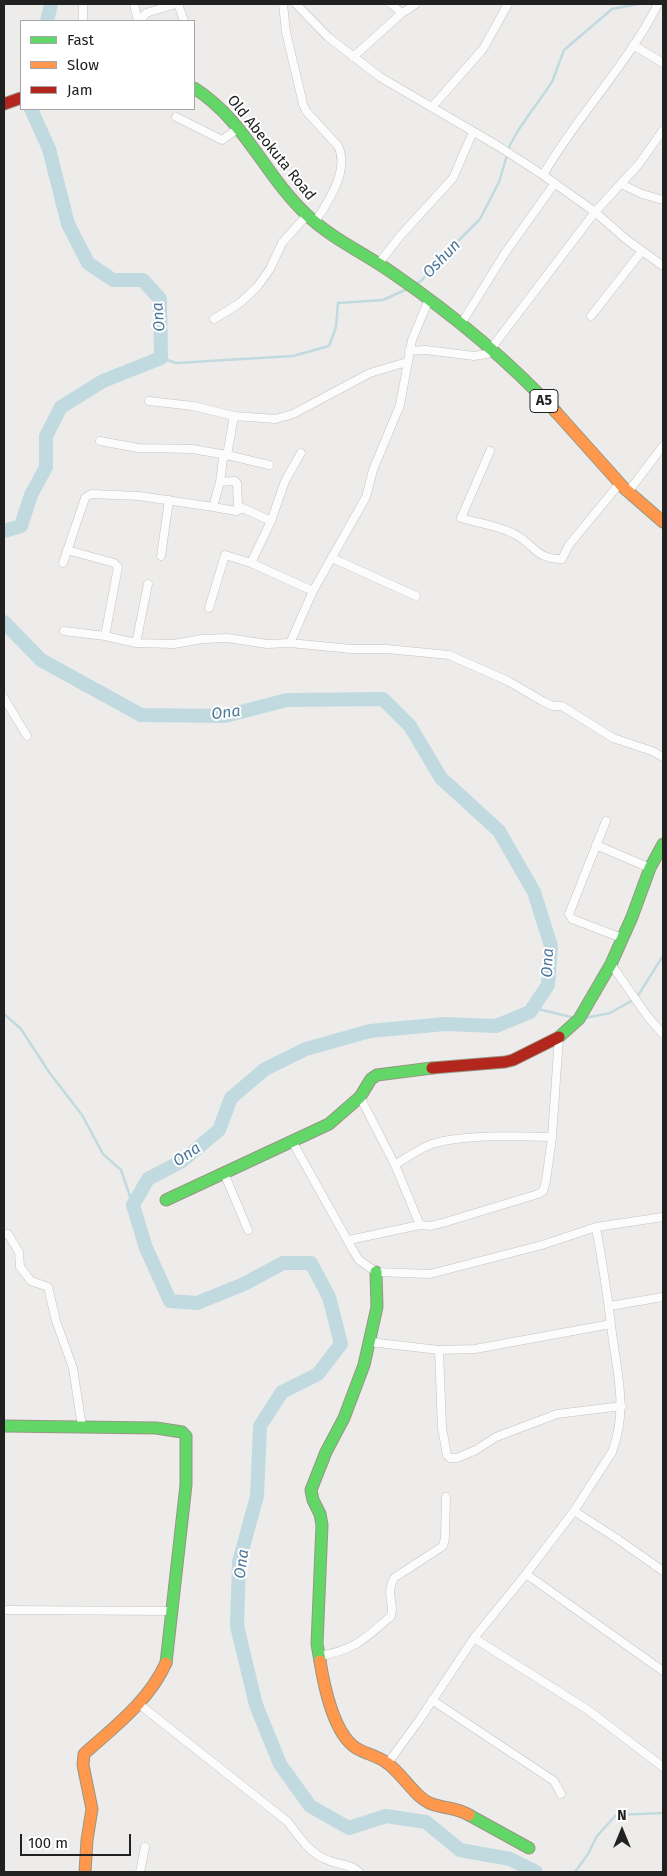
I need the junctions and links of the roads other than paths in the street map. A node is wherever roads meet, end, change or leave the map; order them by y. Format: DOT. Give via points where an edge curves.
graph roads {
  1 [pos="83,4"];
  2 [pos="134,4"];
  3 [pos="177,4"];
  4 [pos="283,4"];
  5 [pos="296,4"];
  6 [pos="391,4"];
  7 [pos="416,4"];
  8 [pos="508,4"];
  9 [pos="658,4"];
  10 [pos="402,13"];
  11 [pos="83,20"];
  12 [pos="139,20"];
  13 [pos="140,20"];
  14 [pos="184,20"];
  15 [pos="633,45"];
  16 [pos="353,56"];
  17 [pos="663,63"];
  18 [pos="195,89"];
  19 [pos="20,98"];
  20 [pos="4,104"];
  21 [pos="432,107"];
  22 [pos="176,117"];
  23 [pos="239,128"];
  24 [pos="663,130"];
  25 [pos="473,132"];
  26 [pos="543,175"];
  27 [pos="555,183"];
  28 [pos="621,184"];
  29 [pos="663,200"];
  30 [pos="595,212"];
  31 [pos="311,219"];
  32 [pos="642,251"];
  33 [pos="379,263"];
  34 [pos="663,266"];
  35 [pos="429,299"];
  36 [pos="591,316"];
  37 [pos="214,319"];
  38 [pos="461,324"];
  39 [pos="491,350"];
  40 [pos="409,351"];
  41 [pos="407,362"];
  42 [pos="149,401"];
  43 [pos="234,416"];
  44 [pos="100,441"];
  45 [pos="663,446"];
  46 [pos="490,450"];
  47 [pos="301,453"];
  48 [pos="227,455"];
  49 [pos="269,465"];
  50 [pos="220,482"];
  51 [pos="624,488"];
  52 [pos="169,500"];
  53 [pos="213,507"];
  54 [pos="241,509"];
  55 [pos="271,521"];
  56 [pos="663,522"];
  57 [pos="67,550"];
  58 [pos="161,556"];
  59 [pos="332,558"];
  60 [pos="63,563"];
  61 [pos="250,563"];
  62 [pos="148,584"];
  63 [pos="313,591"];
  64 [pos="416,596"];
  65 [pos="208,608"];
  66 [pos="64,631"];
  67 [pos="106,636"];
  68 [pos="136,643"];
  69 [pos="290,643"];
  70 [pos="4,698"];
  71 [pos="26,736"];
  72 [pos="663,757"];
  73 [pos="606,822"];
  74 [pos="596,844"];
  75 [pos="662,848"];
  76 [pos="650,868"];
  77 [pos="622,938"];
  78 [pos="611,964"];
  79 [pos="662,1030"];
  80 [pos="559,1037"];
  81 [pos="360,1097"];
  82 [pos="552,1137"];
  83 [pos="292,1141"];
  84 [pos="395,1164"];
  85 [pos="224,1174"];
  86 [pos="166,1200"];
  87 [pos="663,1217"];
  88 [pos="420,1225"];
  89 [pos="596,1227"];
  90 [pos="248,1230"];
  91 [pos="4,1234"];
  92 [pos="349,1240"];
  93 [pos="376,1272"];
  94 [pos="663,1297"];
  95 [pos="610,1306"];
  96 [pos="611,1324"];
  97 [pos="370,1342"];
  98 [pos="439,1350"];
  99 [pos="622,1406"];
  100 [pos="4,1426"];
  101 [pos="82,1428"];
  102 [pos="446,1497"];
  103 [pos="574,1511"];
  104 [pos="663,1571"];
  105 [pos="526,1574"];
  106 [pos="4,1610"];
  107 [pos="172,1611"];
  108 [pos="474,1638"];
  109 [pos="318,1656"];
  110 [pos="663,1671"];
  111 [pos="432,1700"];
  112 [pos="139,1704"];
  113 [pos="388,1763"];
  114 [pos="663,1768"];
  115 [pos="561,1794"];
  116 [pos="145,1847"];
  117 [pos="529,1848"];
  118 [pos="86,1872"];
  119 [pos="140,1872"];
  120 [pos="359,1872"];
  1 -- 11 [label="street"];
  2 -- 12 [label="street"];
  3 -- 13 [label="street" via="146,13"];
  3 -- 14 [label="street"];
  4 -- 31 [label="street" via="286,32 303,104 341,152 340,172 330,198"];
  5 -- 16 [label="street" via="328,37"];
  6 -- 10 [label="street"];
  7 -- 10 [label="street"];
  8 -- 21 [label="street" via="483,49"];
  9 -- 15 [label="street"];
  10 -- 16 [label="street"];
  15 -- 17 [label="street"];
  15 -- 26 [label="street"];
  16 -- 21 [label="street" via="380,77"];
  18 -- 23 [label="main road, Old Abeokuta Road / A5" via="211,99"];
  19 -- 20 [label="main road"];
  21 -- 25 [label="street"];
  22 -- 23 [label="street" via="222,140"];
  23 -- 31 [label="main road, Old Abeokuta Road / A5" via="294,202"];
  24 -- 28 [label="street"];
  25 -- 26 [label="street"];
  25 -- 33 [label="street" via="453,178"];
  26 -- 27 [label="street"];
  27 -- 30 [label="street"];
  27 -- 38 [label="street" via="505,253"];
  28 -- 29 [label="street"];
  28 -- 30 [label="street"];
  30 -- 32 [label="street"];
  30 -- 39 [label="street"];
  31 -- 33 [label="main road, Old Abeokuta Road / A5"];
  31 -- 37 [label="street" via="282,243 257,287 240,303"];
  32 -- 34 [label="street"];
  32 -- 36 [label="street"];
  33 -- 35 [label="main road, Old Abeokuta Road / A5"];
  35 -- 38 [label="main road, Old Abeokuta Road / A5"];
  35 -- 40 [label="street"];
  38 -- 39 [label="main road, Old Abeokuta Road / A5"];
  39 -- 40 [label="street" via="483,356"];
  39 -- 51 [label="main road, Old Abeokuta Road / A5" via="519,374"];
  40 -- 41 [label="street"];
  41 -- 43 [label="street" via="370,373 293,414 276,419"];
  41 -- 59 [label="street" via="400,404 373,470 366,497"];
  42 -- 43 [label="street" via="193,406"];
  43 -- 48 [label="street"];
  44 -- 48 [label="street" via="138,448 192,449"];
  45 -- 51 [label="street"];
  46 -- 51 [label="street" via="461,518 515,534 541,556 562,559 569,545"];
  47 -- 55 [label="street" via="285,481"];
  48 -- 49 [label="street"];
  48 -- 50 [label="street" via="223,459"];
  50 -- 53 [label="street"];
  50 -- 54 [label="street" via="237,483 237,501"];
  51 -- 56 [label="main road, Old Abeokuta Road / A5"];
  52 -- 53 [label="street"];
  52 -- 57 [label="street" via="91,494 85,498"];
  52 -- 58 [label="street"];
  53 -- 54 [label="street"];
  54 -- 55 [label="street"];
  55 -- 61 [label="street"];
  57 -- 60 [label="street"];
  57 -- 67 [label="street" via="114,563 118,567"];
  59 -- 63 [label="street"];
  59 -- 64 [label="street"];
  61 -- 63 [label="street"];
  61 -- 65 [label="street" via="225,555"];
  62 -- 68 [label="street"];
  63 -- 69 [label="street"];
  66 -- 67 [label="street"];
  67 -- 68 [label="street"];
  68 -- 69 [label="street" via="174,644 227,638 267,644"];
  69 -- 72 [label="street" via="449,655 508,681 544,702 562,706 613,738"];
  70 -- 71 [label="street"];
  73 -- 74 [label="street"];
  74 -- 76 [label="street"];
  74 -- 77 [label="street" via="570,917"];
  75 -- 76 [label="main road"];
  76 -- 77 [label="main road"];
  77 -- 78 [label="main road"];
  78 -- 79 [label="street" via="648,1017"];
  78 -- 80 [label="main road" via="579,1019"];
  80 -- 81 [label="main road" via="505,1062 377,1075"];
  80 -- 82 [label="street"];
  81 -- 83 [label="main road" via="329,1124"];
  81 -- 84 [label="street"];
  82 -- 84 [label="street" via="446,1140 423,1148"];
  82 -- 88 [label="street" via="546,1181 538,1194 431,1226"];
  83 -- 85 [label="main road"];
  83 -- 92 [label="street"];
  84 -- 88 [label="street"];
  85 -- 86 [label="main road"];
  85 -- 90 [label="street"];
  87 -- 89 [label="street"];
  88 -- 92 [label="street"];
  89 -- 93 [label="street" via="542,1245 430,1274"];
  89 -- 95 [label="street"];
  91 -- 101 [label="street" via="8,1234 19,1252 20,1267 31,1281 48,1287 73,1368"];
  92 -- 93 [label="street" via="359,1260"];
  93 -- 97 [label="main road" via="378,1299"];
  94 -- 95 [label="street"];
  95 -- 96 [label="street"];
  96 -- 98 [label="street" via="497,1346"];
  96 -- 99 [label="street"];
  97 -- 98 [label="street"];
  97 -- 109 [label="main road" via="352,1399 311,1490 322,1525"];
  98 -- 99 [label="street" via="442,1428 450,1458 457,1458 496,1437 557,1414"];
  99 -- 103 [label="street" via="612,1452"];
  100 -- 101 [label="main road"];
  101 -- 107 [label="main road" via="156,1428 186,1434 186,1485"];
  102 -- 109 [label="street" via="446,1538 443,1546 394,1578 390,1587 391,1616 358,1644"];
  103 -- 104 [label="street"];
  103 -- 105 [label="street"];
  105 -- 108 [label="street"];
  105 -- 110 [label="street"];
  106 -- 107 [label="street"];
  107 -- 112 [label="main road" via="164,1671"];
  108 -- 111 [label="street"];
  108 -- 114 [label="street" via="588,1710"];
  109 -- 113 [label="main road" via="328,1702 348,1741"];
  111 -- 113 [label="street"];
  111 -- 115 [label="street" via="554,1781"];
  112 -- 118 [label="main road" via="82,1758 92,1809"];
  112 -- 120 [label="street" via="288,1822 319,1856"];
  113 -- 117 [label="main road" via="431,1804 459,1809"];
  116 -- 119 [label="street"];
}
